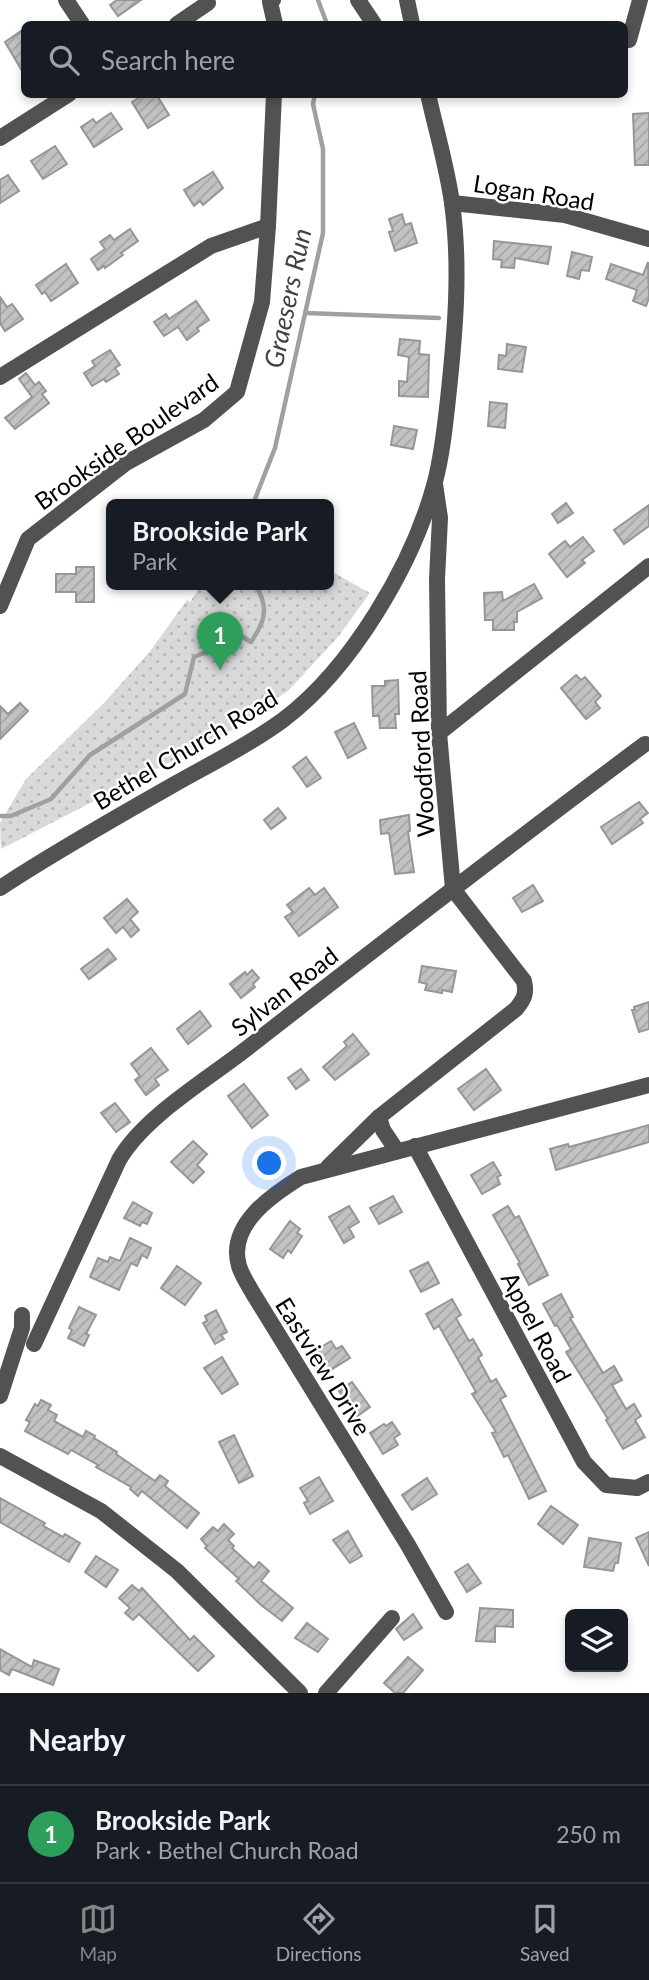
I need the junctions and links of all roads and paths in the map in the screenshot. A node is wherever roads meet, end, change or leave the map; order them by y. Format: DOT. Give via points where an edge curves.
graph roads {
  1 [pos="66,0"];
  2 [pos="358,0"];
  3 [pos="407,0"];
  4 [pos="640,0"];
  5 [pos="271,1"];
  6 [pos="208,4"];
  7 [pos="80,21"];
  8 [pos="182,21"];
  9 [pos="274,21"];
  10 [pos="371,21"];
  11 [pos="411,21"];
  12 [pos="629,40"];
  13 [pos="63,98"];
  14 [pos="274,98"];
  15 [pos="429,98"];
  16 [pos="0,138"];
  17 [pos="452,202"];
  18 [pos="268,226"];
  19 [pos="649,239"];
  20 [pos="0,377"];
  21 [pos="435,483"];
  22 [pos="649,566"];
  23 [pos="0,606"];
  24 [pos="439,733"];
  25 [pos="645,744"];
  26 [pos="0,888"];
  27 [pos="453,889"];
  28 [pos="649,1086"];
  29 [pos="379,1117"];
  30 [pos="415,1146"];
  31 [pos="397,1151"];
  32 [pos="326,1169"];
  33 [pos="22,1315"];
  34 [pos="34,1343"];
  35 [pos="0,1396"];
  36 [pos="0,1456"];
  37 [pos="649,1482"];
  38 [pos="446,1612"];
  39 [pos="392,1618"];
  40 [pos="300,1693"];
  41 [pos="326,1693"];
  1 -- 7 [label="street"];
  2 -- 10 [label="street"];
  3 -- 11 [label="street"];
  4 -- 12 [label="street"];
  5 -- 9 [label="street"];
  6 -- 8 [label="street"];
  13 -- 16 [label="street"];
  14 -- 18 [label="street, Brookside Boulevard"];
  15 -- 17 [label="street, Bethel Church Road"];
  17 -- 19 [label="street, Logan Road" via="565,215"];
  17 -- 21 [label="street, Bethel Church Road" via="457,275 453,351"];
  18 -- 20 [label="street" via="211,246"];
  18 -- 23 [label="street, Brookside Boulevard" via="262,302 237,392 204,420 125,463 28,539"];
  21 -- 24 [label="street, Woodford Road" via="440,519"];
  21 -- 26 [label="street, Bethel Church Road" via="409,552 381,604 333,673 306,701 241,747"];
  22 -- 24 [label="street"];
  24 -- 27 [label="street, Woodford Road"];
  25 -- 27 [label="street, Sylvan Road"];
  27 -- 29 [label="street" via="524,981 525,998"];
  27 -- 34 [label="street, Sylvan Road" via="135,1137 119,1160"];
  28 -- 30 [label="street, Eastview Drive"];
  29 -- 31 [label="street"];
  29 -- 32 [label="street"];
  30 -- 31 [label="street, Eastview Drive"];
  30 -- 37 [label="street, Appel Road" via="584,1462 606,1485 637,1488"];
  31 -- 32 [label="street, Eastview Drive"];
  32 -- 38 [label="street, Eastview Drive" via="301,1177 259,1208 244,1226 238,1265"];
  33 -- 35 [label="street"];
  36 -- 40 [label="street" via="102,1511 177,1571"];
  39 -- 41 [label="street"];
}
